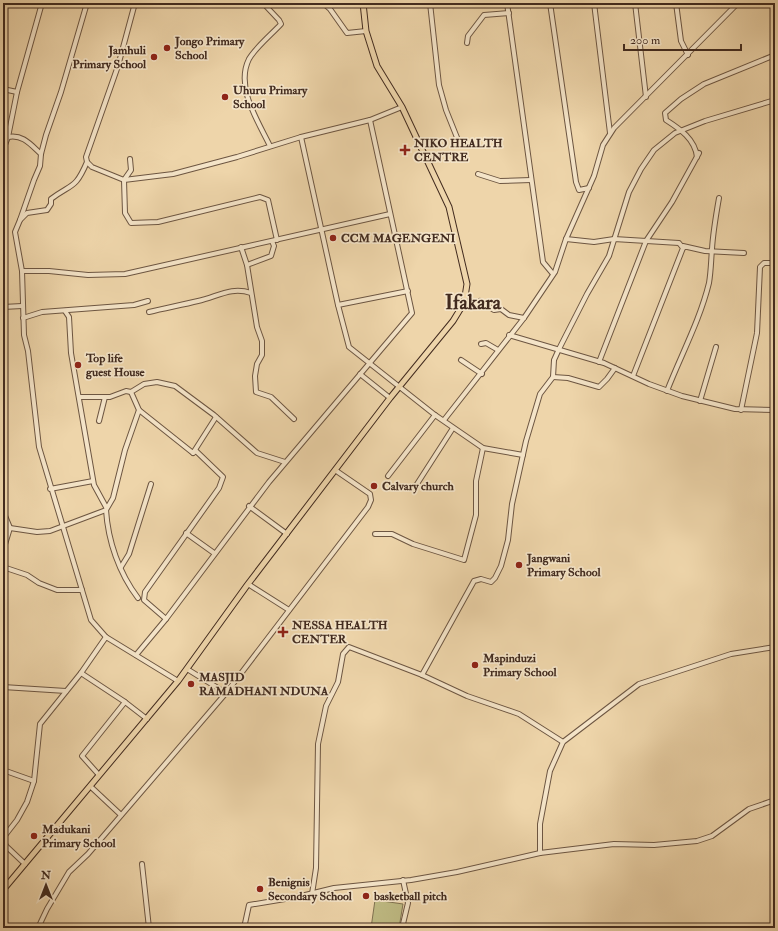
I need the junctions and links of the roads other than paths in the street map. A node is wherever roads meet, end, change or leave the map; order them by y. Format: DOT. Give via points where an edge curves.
graph roads {
  1 [pos="42,3"];
  2 [pos="87,3"];
  3 [pos="135,3"];
  4 [pos="262,3"];
  5 [pos="323,3"];
  6 [pos="363,3"];
  7 [pos="430,3"];
  8 [pos="508,3"];
  9 [pos="550,3"];
  10 [pos="594,3"];
  11 [pos="634,3"];
  12 [pos="676,3"];
  13 [pos="738,3"];
  14 [pos="509,13"];
  15 [pos="366,31"];
  16 [pos="467,43"];
  17 [pos="688,55"];
  18 [pos="775,55"];
  19 [pos="3,89"];
  20 [pos="17,92"];
  21 [pos="646,97"];
  22 [pos="775,100"];
  23 [pos="402,107"];
  24 [pos="370,120"];
  25 [pos="681,130"];
  26 [pos="610,134"];
  27 [pos="8,137"];
  28 [pos="301,137"];
  29 [pos="458,140"];
  30 [pos="270,146"];
  31 [pos="3,150"];
  32 [pos="41,154"];
  33 [pos="130,159"];
  34 [pos="86,162"];
  35 [pos="478,174"];
  36 [pos="124,180"];
  37 [pos="531,180"];
  38 [pos="589,188"];
  39 [pos="720,198"];
  40 [pos="390,214"];
  41 [pos="20,220"];
  42 [pos="321,229"];
  43 [pos="566,239"];
  44 [pos="614,239"];
  45 [pos="275,240"];
  46 [pos="646,241"];
  47 [pos="241,248"];
  48 [pos="683,248"];
  49 [pos="712,251"];
  50 [pos="744,253"];
  51 [pos="775,263"];
  52 [pos="247,265"];
  53 [pos="22,271"];
  54 [pos="553,274"];
  55 [pos="408,291"];
  56 [pos="251,293"];
  57 [pos="148,301"];
  58 [pos="480,301"];
  59 [pos="338,305"];
  60 [pos="22,306"];
  61 [pos="3,307"];
  62 [pos="65,311"];
  63 [pos="149,312"];
  64 [pos="23,318"];
  65 [pos="524,318"];
  66 [pos="509,335"];
  67 [pos="481,344"];
  68 [pos="716,347"];
  69 [pos="559,349"];
  70 [pos="498,350"];
  71 [pos="461,360"];
  72 [pos="599,362"];
  73 [pos="370,365"];
  74 [pos="615,368"];
  75 [pos="360,374"];
  76 [pos="482,374"];
  77 [pos="633,376"];
  78 [pos="553,377"];
  79 [pos="401,386"];
  80 [pos="667,391"];
  81 [pos="131,392"];
  82 [pos="79,397"];
  83 [pos="105,397"];
  84 [pos="390,398"];
  85 [pos="700,401"];
  86 [pos="139,410"];
  87 [pos="741,410"];
  88 [pos="775,410"];
  89 [pos="435,415"];
  90 [pos="216,417"];
  91 [pos="294,419"];
  92 [pos="444,420"];
  93 [pos="99,421"];
  94 [pos="453,428"];
  95 [pos="483,448"];
  96 [pos="193,453"];
  97 [pos="522,455"];
  98 [pos="285,462"];
  99 [pos="335,470"];
  100 [pos="388,476"];
  101 [pos="93,481"];
  102 [pos="151,484"];
  103 [pos="417,484"];
  104 [pos="50,489"];
  105 [pos="249,506"];
  106 [pos="106,508"];
  107 [pos="3,511"];
  108 [pos="62,526"];
  109 [pos="10,528"];
  110 [pos="186,533"];
  111 [pos="287,534"];
  112 [pos="374,534"];
  113 [pos="3,551"];
  114 [pos="214,553"];
  115 [pos="3,567"];
  116 [pos="121,567"];
  117 [pos="248,584"];
  118 [pos="82,590"];
  119 [pos="138,598"];
  120 [pos="289,610"];
  121 [pos="166,619"];
  122 [pos="106,637"];
  123 [pos="775,647"];
  124 [pos="136,655"];
  125 [pos="186,669"];
  126 [pos="81,673"];
  127 [pos="422,675"];
  128 [pos="178,681"];
  129 [pos="3,687"];
  130 [pos="66,691"];
  131 [pos="226,692"];
  132 [pos="125,702"];
  133 [pos="147,719"];
  134 [pos="563,742"];
  135 [pos="3,770"];
  136 [pos="98,775"];
  137 [pos="34,781"];
  138 [pos="90,786"];
  139 [pos="775,800"];
  140 [pos="121,815"];
  141 [pos="3,838"];
  142 [pos="540,853"];
  143 [pos="25,864"];
  144 [pos="142,864"];
  145 [pos="403,880"];
  146 [pos="3,890"];
  147 [pos="312,894"];
  148 [pos="38,928"];
  149 [pos="149,928"];
  150 [pos="244,928"];
  151 [pos="402,928"];
  1 -- 20 [label="street"];
  2 -- 32 [label="street"];
  3 -- 34 [label="street" via="118,66"];
  4 -- 30 [label="street" via="281,24 250,58 245,86"];
  5 -- 15 [label="street" via="346,33"];
  6 -- 15 [label="main road"];
  7 -- 29 [label="street" via="439,85"];
  8 -- 14 [label="street"];
  9 -- 38 [label="street" via="576,182 579,190"];
  10 -- 26 [label="street"];
  11 -- 21 [label="street"];
  12 -- 17 [label="street" via="681,41"];
  13 -- 17 [label="street"];
  14 -- 16 [label="street" via="484,15 468,36"];
  14 -- 37 [label="street"];
  15 -- 23 [label="main road" via="377,66"];
  17 -- 21 [label="street"];
  18 -- 25 [label="street" via="718,78 681,98 664,116"];
  19 -- 20 [label="street"];
  20 -- 27 [label="street"];
  21 -- 26 [label="street"];
  22 -- 25 [label="street"];
  23 -- 24 [label="street"];
  23 -- 79 [label="main road" via="449,207 467,284 464,303 453,321"];
  24 -- 28 [label="street"];
  24 -- 40 [label="street"];
  25 -- 44 [label="street" via="654,150 641,169 629,192"];
  25 -- 46 [label="street" via="696,148 698,155 672,202"];
  26 -- 38 [label="street" via="603,145"];
  27 -- 31 [label="street"];
  27 -- 32 [label="street" via="26,140"];
  28 -- 30 [label="street"];
  28 -- 42 [label="street"];
  30 -- 36 [label="street" via="172,174"];
  32 -- 41 [label="street" via="40,166"];
  33 -- 36 [label="street" via="131,170"];
  34 -- 36 [label="street"];
  34 -- 41 [label="street" via="79,180 51,199 47,210 27,213"];
  35 -- 37 [label="street" via="500,181"];
  36 -- 45 [label="street" via="125,213 131,223 158,222 260,197 268,200"];
  37 -- 54 [label="street" via="543,262"];
  38 -- 43 [label="street"];
  39 -- 49 [label="street"];
  40 -- 42 [label="street"];
  40 -- 55 [label="street"];
  41 -- 53 [label="street" via="15,232"];
  42 -- 45 [label="street"];
  42 -- 59 [label="street"];
  43 -- 44 [label="street" via="594,242"];
  43 -- 54 [label="street"];
  44 -- 46 [label="street"];
  44 -- 69 [label="street" via="609,256"];
  45 -- 47 [label="street"];
  45 -- 52 [label="street" via="271,256"];
  46 -- 48 [label="street" via="679,243"];
  46 -- 72 [label="street"];
  47 -- 52 [label="street"];
  47 -- 53 [label="street" via="125,274 88,275"];
  48 -- 49 [label="street"];
  48 -- 77 [label="street"];
  49 -- 50 [label="street"];
  49 -- 80 [label="street" via="712,267 702,305"];
  51 -- 87 [label="street" via="764,263 760,267 757,334"];
  52 -- 56 [label="street"];
  53 -- 60 [label="street"];
  54 -- 65 [label="street"];
  55 -- 59 [label="street"];
  55 -- 73 [label="street" via="412,313"];
  56 -- 63 [label="street" via="243,290 227,291 198,301"];
  56 -- 91 [label="street" via="262,341 262,356 257,364 255,376 256,392 271,397"];
  57 -- 62 [label="street" via="134,305"];
  58 -- 65 [label="street" via="494,310 501,309 509,315"];
  59 -- 73 [label="street" via="348,345"];
  60 -- 61 [label="street"];
  60 -- 64 [label="street"];
  62 -- 64 [label="street" via="42,312"];
  62 -- 82 [label="street" via="69,317 71,353"];
  64 -- 104 [label="street" via="39,447"];
  65 -- 66 [label="street"];
  66 -- 69 [label="street"];
  66 -- 70 [label="street"];
  67 -- 70 [label="street" via="486,343"];
  68 -- 85 [label="street"];
  69 -- 72 [label="street"];
  69 -- 78 [label="street" via="554,360"];
  70 -- 76 [label="street"];
  71 -- 76 [label="street"];
  72 -- 74 [label="street"];
  73 -- 75 [label="street"];
  73 -- 79 [label="street"];
  74 -- 77 [label="street"];
  74 -- 78 [label="street" via="599,387 568,378"];
  75 -- 84 [label="street"];
  75 -- 98 [label="street"];
  76 -- 92 [label="street"];
  77 -- 80 [label="street"];
  78 -- 97 [label="street" via="540,394"];
  79 -- 84 [label="main road"];
  79 -- 89 [label="street"];
  80 -- 85 [label="street"];
  81 -- 83 [label="street"];
  81 -- 86 [label="street"];
  81 -- 90 [label="street" via="144,384 157,382 174,386 191,396"];
  82 -- 83 [label="street"];
  82 -- 101 [label="street"];
  83 -- 93 [label="street"];
  84 -- 99 [label="main road"];
  85 -- 87 [label="street"];
  86 -- 96 [label="street"];
  86 -- 106 [label="street" via="125,450 113,498"];
  87 -- 88 [label="street"];
  89 -- 92 [label="street"];
  89 -- 100 [label="street"];
  90 -- 96 [label="street"];
  90 -- 98 [label="street" via="257,452"];
  92 -- 94 [label="street"];
  94 -- 95 [label="street"];
  94 -- 103 [label="street"];
  95 -- 97 [label="street"];
  95 -- 112 [label="street" via="476,481 476,515 464,560 413,544 392,534"];
  96 -- 110 [label="street" via="196,451 223,477 219,488"];
  97 -- 127 [label="street" via="511,507 508,540 501,566 490,582 481,579 474,581"];
  98 -- 105 [label="street"];
  99 -- 111 [label="main road"];
  99 -- 120 [label="street" via="370,494 371,500"];
  101 -- 104 [label="street"];
  101 -- 106 [label="street"];
  102 -- 116 [label="street" via="131,548"];
  104 -- 108 [label="street"];
  105 -- 111 [label="street"];
  105 -- 114 [label="street"];
  106 -- 108 [label="street"];
  106 -- 116 [label="street" via="110,538"];
  107 -- 109 [label="street"];
  108 -- 109 [label="street" via="37,532"];
  108 -- 118 [label="street"];
  109 -- 113 [label="street"];
  110 -- 114 [label="street"];
  110 -- 121 [label="street" via="145,592 144,600"];
  111 -- 117 [label="main road"];
  114 -- 121 [label="street"];
  115 -- 118 [label="street" via="27,575 57,590"];
  116 -- 119 [label="street" via="126,582"];
  117 -- 120 [label="street"];
  117 -- 125 [label="main road"];
  118 -- 122 [label="street" via="91,620"];
  120 -- 131 [label="street"];
  121 -- 124 [label="street"];
  122 -- 124 [label="street"];
  122 -- 126 [label="street"];
  123 -- 134 [label="street" via="732,654 639,684"];
  124 -- 128 [label="street"];
  125 -- 128 [label="main road"];
  125 -- 131 [label="street"];
  126 -- 130 [label="street"];
  126 -- 132 [label="street"];
  127 -- 134 [label="street" via="467,696 519,714"];
  127 -- 147 [label="street" via="354,647 349,647 343,654 338,682 326,706 318,744 316,868"];
  128 -- 133 [label="main road"];
  129 -- 130 [label="street"];
  130 -- 137 [label="street" via="40,724"];
  131 -- 140 [label="street"];
  132 -- 133 [label="street"];
  132 -- 136 [label="street" via="82,756"];
  133 -- 136 [label="main road"];
  134 -- 142 [label="street" via="550,772 540,824"];
  135 -- 137 [label="street"];
  136 -- 138 [label="main road"];
  137 -- 141 [label="street" via="24,808"];
  138 -- 140 [label="street"];
  138 -- 143 [label="main road"];
  139 -- 142 [label="street" via="749,809 712,836 697,841 654,845 614,844"];
  140 -- 148 [label="street" via="88,854 68,872"];
  141 -- 143 [label="street" via="6,846"];
  142 -- 145 [label="street" via="457,872"];
  143 -- 146 [label="main road"];
  144 -- 149 [label="street"];
  145 -- 147 [label="street" via="334,888"];
  145 -- 151 [label="street" via="408,903"];
  147 -- 150 [label="street" via="249,905"];
}
